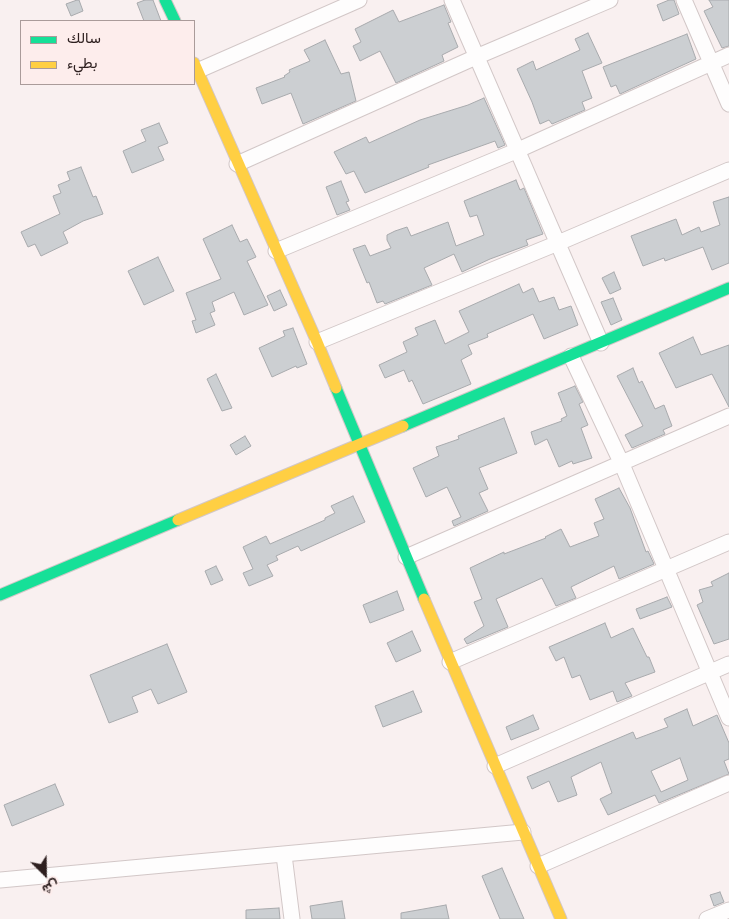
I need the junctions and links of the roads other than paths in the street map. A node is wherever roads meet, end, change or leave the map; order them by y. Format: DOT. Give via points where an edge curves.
graph roads {
  1 [pos="165,0"];
  2 [pos="359,0"];
  3 [pos="452,0"];
  4 [pos="610,0"];
  5 [pos="684,0"];
  6 [pos="175,20"];
  7 [pos="729,55"];
  8 [pos="476,57"];
  9 [pos="711,63"];
  10 [pos="195,67"];
  11 [pos="729,104"];
  12 [pos="516,150"];
  13 [pos="237,164"];
  14 [pos="729,170"];
  15 [pos="558,243"];
  16 [pos="276,251"];
  17 [pos="729,288"];
  18 [pos="317,342"];
  19 [pos="602,343"];
  20 [pos="571,356"];
  21 [pos="729,416"];
  22 [pos="358,444"];
  23 [pos="621,462"];
  24 [pos="729,542"];
  25 [pos="406,557"];
  26 [pos="667,569"];
  27 [pos="0,595"];
  28 [pos="450,662"];
  29 [pos="729,664"];
  30 [pos="709,672"];
  31 [pos="729,718"];
  32 [pos="495,766"];
  33 [pos="729,783"];
  34 [pos="523,832"];
  35 [pos="284,855"];
  36 [pos="538,866"];
  37 [pos="0,880"];
  38 [pos="729,910"];
  39 [pos="292,919"];
  40 [pos="561,919"];
  41 [pos="708,919"];
  1 -- 6 [label="main road"];
  2 -- 10 [label="street"];
  3 -- 8 [label="street"];
  4 -- 8 [label="street"];
  5 -- 9 [label="street"];
  7 -- 9 [label="street"];
  8 -- 12 [label="street"];
  8 -- 13 [label="street"];
  9 -- 11 [label="street"];
  9 -- 12 [label="street"];
  10 -- 13 [label="main road"];
  12 -- 15 [label="street"];
  12 -- 16 [label="street"];
  13 -- 16 [label="main road"];
  14 -- 15 [label="street"];
  15 -- 18 [label="street"];
  15 -- 19 [label="street"];
  16 -- 18 [label="main road"];
  17 -- 19 [label="main road"];
  18 -- 22 [label="main road"];
  19 -- 20 [label="main road"];
  20 -- 22 [label="main road"];
  20 -- 23 [label="street"];
  21 -- 23 [label="street"];
  22 -- 25 [label="main road"];
  22 -- 27 [label="main road"];
  23 -- 25 [label="street"];
  23 -- 26 [label="street"];
  24 -- 26 [label="street"];
  25 -- 28 [label="main road"];
  26 -- 28 [label="street"];
  26 -- 30 [label="street"];
  28 -- 32 [label="main road"];
  29 -- 30 [label="street"];
  30 -- 31 [label="street"];
  30 -- 32 [label="street"];
  32 -- 34 [label="main road"];
  33 -- 36 [label="street"];
  34 -- 35 [label="street"];
  34 -- 36 [label="main road"];
  35 -- 37 [label="street"];
  35 -- 39 [label="street"];
  36 -- 40 [label="main road"];
  38 -- 41 [label="street"];
}
